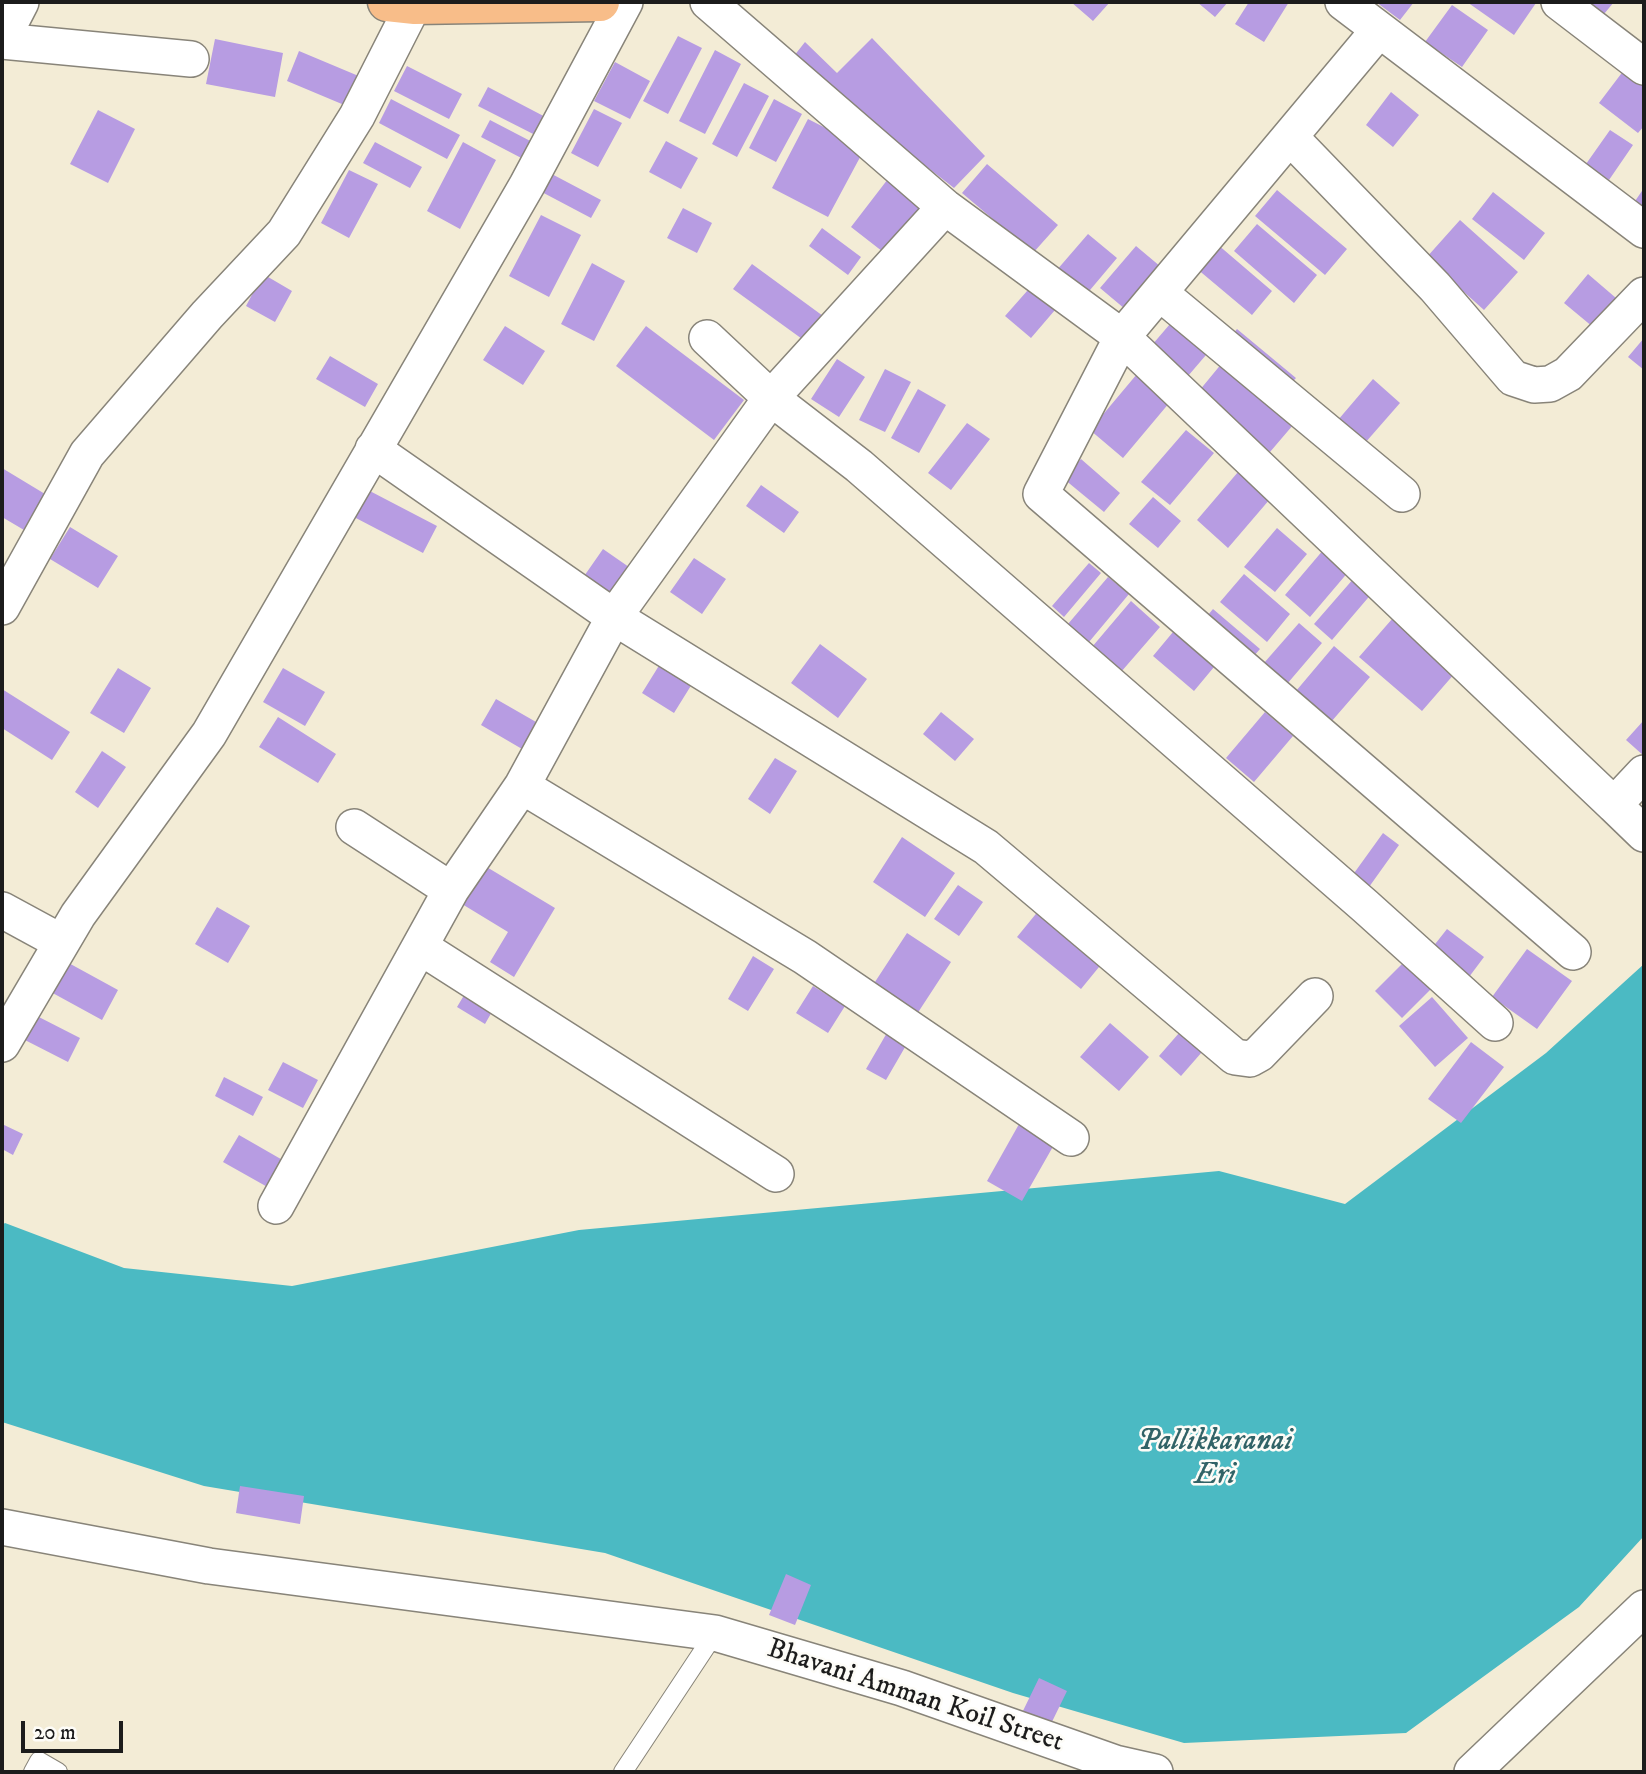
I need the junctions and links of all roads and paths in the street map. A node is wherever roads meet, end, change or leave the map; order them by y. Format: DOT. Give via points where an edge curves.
graph roads {
  1 [pos="21,2"];
  2 [pos="600,2"];
  3 [pos="625,2"];
  4 [pos="708,2"];
  5 [pos="1343,2"];
  6 [pos="1559,2"];
  7 [pos="406,3"];
  8 [pos="1380,30"];
  9 [pos="2,40"];
  10 [pos="191,59"];
  11 [pos="1644,67"];
  12 [pos="1290,137"];
  13 [pos="945,207"];
  14 [pos="1644,230"];
  15 [pos="1160,293"];
  16 [pos="1644,295"];
  17 [pos="1122,337"];
  18 [pos="707,338"];
  19 [pos="771,398"];
  20 [pos="373,449"];
  21 [pos="1402,494"];
  22 [pos="2,607"];
  23 [pos="614,617"];
  24 [pos="1644,773"];
  25 [pos="522,786"];
  26 [pos="1614,805"];
  27 [pos="354,827"];
  28 [pos="1644,834"];
  29 [pos="451,890"];
  30 [pos="2,910"];
  31 [pos="61,942"];
  32 [pos="422,948"];
  33 [pos="1573,952"];
  34 [pos="1315,996"];
  35 [pos="1495,1024"];
  36 [pos="2,1044"];
  37 [pos="1071,1138"];
  38 [pos="776,1174"];
  39 [pos="276,1206"];
  40 [pos="2,1527"];
  41 [pos="1644,1608"];
  42 [pos="715,1633"];
  43 [pos="33,1772"];
  44 [pos="58,1772"];
  45 [pos="623,1772"];
  46 [pos="1155,1772"];
  47 [pos="1472,1772"];
  1 -- 9 [label="street"];
  2 -- 7 [label="main road"];
  3 -- 20 [label="street" via="527,185"];
  4 -- 13 [label="street"];
  5 -- 8 [label="street"];
  6 -- 11 [label="street"];
  7 -- 22 [label="street" via="357,116 284,233 87,454"];
  8 -- 12 [label="street"];
  8 -- 14 [label="street"];
  9 -- 10 [label="street"];
  12 -- 15 [label="street"];
  12 -- 16 [label="street" via="1435,287 1513,378 1534,385 1550,384 1568,374"];
  13 -- 17 [label="street"];
  13 -- 19 [label="street"];
  15 -- 17 [label="street"];
  15 -- 21 [label="street"];
  17 -- 26 [label="street"];
  17 -- 33 [label="street" via="1041,494"];
  18 -- 19 [label="street"];
  19 -- 23 [label="street"];
  19 -- 35 [label="street" via="859,466"];
  20 -- 23 [label="street"];
  20 -- 31 [label="street" via="209,734"];
  23 -- 25 [label="street"];
  23 -- 34 [label="street" via="986,847 1235,1057 1250,1059 1259,1054"];
  24 -- 26 [label="street"];
  25 -- 29 [label="street"];
  25 -- 37 [label="street" via="805,957"];
  26 -- 28 [label="street"];
  27 -- 29 [label="street"];
  29 -- 32 [label="street"];
  30 -- 31 [label="street"];
  31 -- 36 [label="street"];
  32 -- 38 [label="street"];
  32 -- 39 [label="street"];
  40 -- 42 [label="street, Bhavani Amman Koil Street" via="209,1566"];
  41 -- 47 [label="street"];
  42 -- 45 [label="lane"];
  42 -- 46 [label="street, Bhavani Amman Koil Street" via="902,1688 1115,1763"];
  43 -- 44 [label="lane" via="39,1761"];
}
